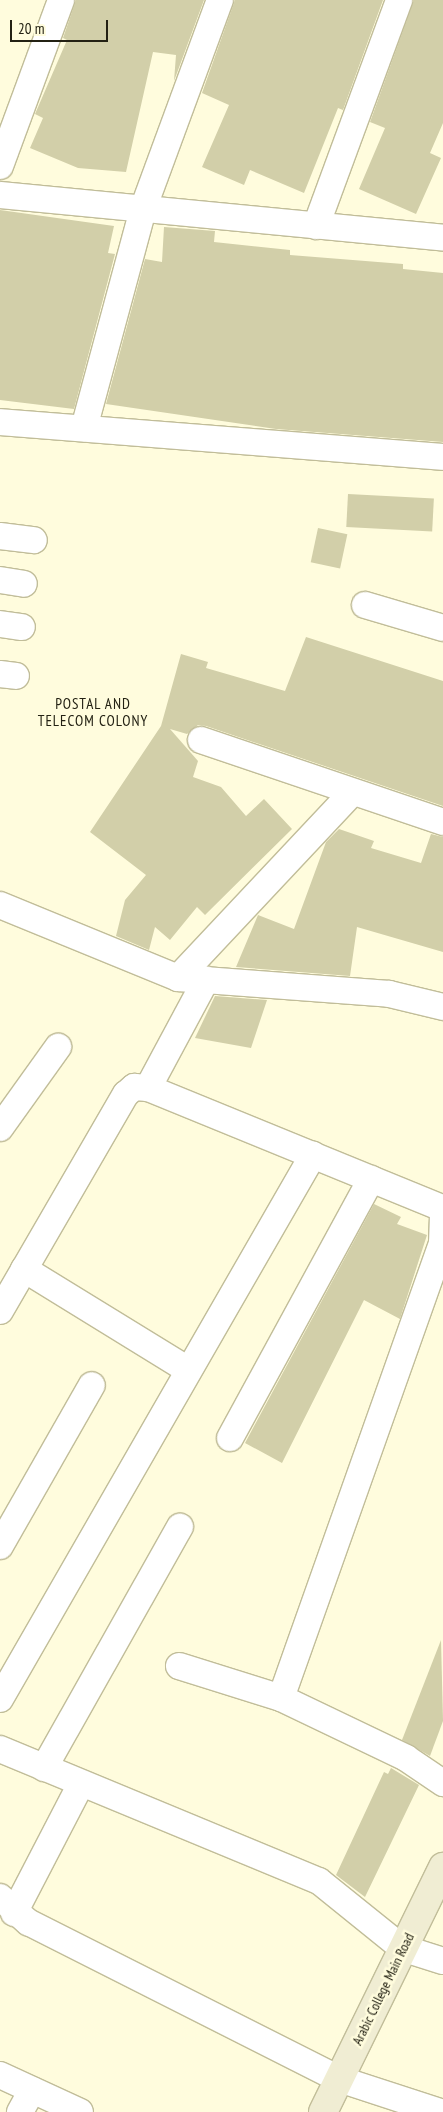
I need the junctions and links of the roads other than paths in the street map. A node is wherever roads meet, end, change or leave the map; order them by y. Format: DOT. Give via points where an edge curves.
graph roads {
  1 [pos="61,0"];
  2 [pos="220,0"];
  3 [pos="399,0"];
  4 [pos="0,166"];
  5 [pos="0,195"];
  6 [pos="143,209"];
  7 [pos="316,226"];
  8 [pos="443,238"];
  9 [pos="0,422"];
  10 [pos="84,428"];
  11 [pos="443,457"];
  12 [pos="0,536"];
  13 [pos="34,540"];
  14 [pos="364,605"];
  15 [pos="443,628"];
  16 [pos="201,740"];
  17 [pos="352,793"];
  18 [pos="443,822"];
  19 [pos="0,905"];
  20 [pos="178,978"];
  21 [pos="206,980"];
  22 [pos="443,1007"];
  23 [pos="58,1047"];
  24 [pos="148,1088"];
  25 [pos="0,1128"];
  26 [pos="312,1155"];
  27 [pos="372,1179"];
  28 [pos="442,1208"];
  29 [pos="24,1269"];
  30 [pos="0,1311"];
  31 [pos="188,1370"];
  32 [pos="92,1385"];
  33 [pos="230,1438"];
  34 [pos="180,1527"];
  35 [pos="0,1546"];
  36 [pos="179,1666"];
  37 [pos="281,1698"];
  38 [pos="0,1699"];
  39 [pos="0,1749"];
  40 [pos="44,1768"];
  41 [pos="443,1783"];
  42 [pos="81,1784"];
  43 [pos="443,1867"];
  44 [pos="10,1914"];
  45 [pos="402,1948"];
  46 [pos="443,1961"];
  47 [pos="0,2075"];
  48 [pos="339,2080"];
  49 [pos="26,2101"];
  50 [pos="80,2112"];
  51 [pos="323,2112"];
  52 [pos="440,2112"];
  1 -- 4 [label="street"];
  2 -- 6 [label="street"];
  3 -- 7 [label="street"];
  5 -- 6 [label="street"];
  6 -- 7 [label="street"];
  6 -- 10 [label="street"];
  7 -- 8 [label="street"];
  9 -- 10 [label="street"];
  10 -- 11 [label="street"];
  12 -- 13 [label="street"];
  14 -- 15 [label="street"];
  16 -- 17 [label="street"];
  17 -- 18 [label="street"];
  17 -- 20 [label="street"];
  19 -- 20 [label="street"];
  20 -- 21 [label="street"];
  21 -- 22 [label="street" via="388,994"];
  21 -- 24 [label="street"];
  23 -- 25 [label="street"];
  24 -- 26 [label="street"];
  24 -- 29 [label="street" via="134,1087 126,1094"];
  26 -- 27 [label="street"];
  26 -- 31 [label="street"];
  27 -- 28 [label="street"];
  27 -- 33 [label="street"];
  28 -- 37 [label="street" via="442,1244"];
  29 -- 30 [label="street"];
  29 -- 31 [label="street"];
  31 -- 38 [label="street"];
  32 -- 35 [label="street"];
  34 -- 40 [label="street"];
  36 -- 37 [label="street"];
  37 -- 41 [label="street" via="406,1758"];
  39 -- 40 [label="street"];
  40 -- 42 [label="street"];
  42 -- 44 [label="street"];
  42 -- 45 [label="street" via="319,1881"];
  43 -- 45 [label="main road, Arabic College Main Road"];
  44 -- 48 [label="street"];
  45 -- 46 [label="street"];
  45 -- 48 [label="main road, Arabic College Main Road"];
  47 -- 49 [label="street"];
  48 -- 51 [label="main road, Arabic College Main Road"];
  48 -- 52 [label="street"];
  49 -- 50 [label="street"];
}
